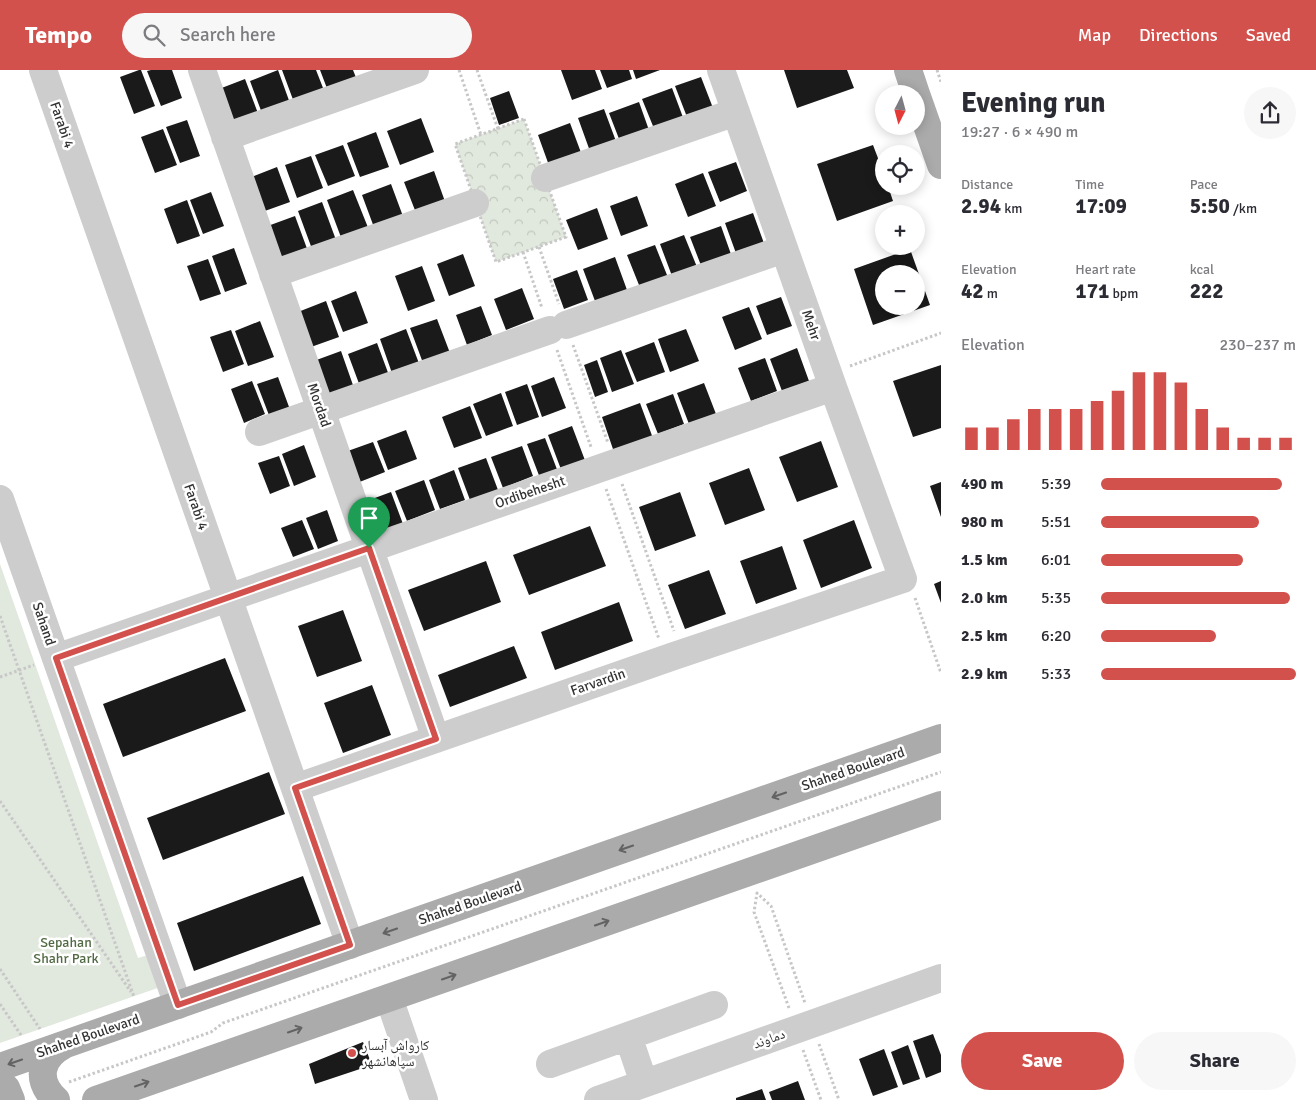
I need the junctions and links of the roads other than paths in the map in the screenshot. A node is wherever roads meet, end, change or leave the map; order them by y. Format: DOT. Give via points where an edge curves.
graph roads {
  1 [pos="43,70"];
  2 [pos="202,70"];
  3 [pos="415,70"];
  4 [pos="721,70"];
  5 [pos="908,70"];
  6 [pos="913,85"];
  7 [pos="736,112"];
  8 [pos="925,120"];
  9 [pos="226,137"];
  10 [pos="941,165"];
  11 [pos="545,178"];
  12 [pos="475,203"];
  13 [pos="784,249"];
  14 [pos="273,274"];
  15 [pos="830,380"];
  16 [pos="321,410"];
  17 [pos="260,432"];
  18 [pos="0,499"];
  19 [pos="369,548"];
  20 [pos="903,579"];
  21 [pos="228,598"];
  22 [pos="56,658"];
  23 [pos="941,738"];
  24 [pos="436,739"];
  25 [pos="295,788"];
  26 [pos="941,805"];
  27 [pos="350,945"];
  28 [pos="941,978"];
  29 [pos="388,998"];
  30 [pos="714,1004"];
  31 [pos="178,1005"];
  32 [pos="628,1036"];
  33 [pos="64,1045"];
  34 [pos="550,1064"];
  35 [pos="0,1067"];
  36 [pos="0,1083"];
  37 [pos="644,1083"];
  38 [pos="51,1094"];
  39 [pos="422,1099"];
  40 [pos="11,1100"];
  41 [pos="96,1100"];
  42 [pos="598,1100"];
  1 -- 21 [label="street, Farabi 4"];
  2 -- 9 [label="street, Mordad"];
  3 -- 9 [label="street"];
  4 -- 7 [label="street, Mehr"];
  5 -- 6 [label="main road"];
  7 -- 11 [label="street"];
  7 -- 13 [label="street, Mehr"];
  8 -- 10 [label="main road"];
  9 -- 14 [label="street, Mordad"];
  12 -- 14 [label="street"];
  13 -- 15 [label="street, Mehr"];
  13 -- 16 [label="street"];
  14 -- 16 [label="street, Mordad"];
  15 -- 19 [label="street, Ordibehesht"];
  15 -- 20 [label="street, Mehr"];
  16 -- 17 [label="street"];
  16 -- 19 [label="street, Mordad"];
  18 -- 22 [label="street, Sahand"];
  19 -- 21 [label="street, Ordibehesht"];
  19 -- 24 [label="street, Mordad"];
  20 -- 24 [label="street, Farvardin"];
  21 -- 22 [label="street, Ordibehesht"];
  21 -- 25 [label="street, Farabi 4"];
  22 -- 31 [label="street, Sahand"];
  23 -- 27 [label="main road, Shahed Boulevard, one-way"];
  24 -- 25 [label="street, Farvardin"];
  25 -- 27 [label="street, Farabi 4"];
  29 -- 26 [label="main road, one-way"];
  27 -- 31 [label="main road, Shahed Boulevard"];
  28 -- 37 [label="street, دماوند"];
  29 -- 39 [label="street"];
  41 -- 29 [label="main road, one-way"];
  30 -- 32 [label="street"];
  31 -- 33 [label="main road, Shahed Boulevard"];
  32 -- 34 [label="street"];
  32 -- 37 [label="street"];
  33 -- 35 [label="main road, Shahed Boulevard, one-way"];
  33 -- 38 [label="main road" via="48,1057 44,1066 43,1075"];
  36 -- 40 [label="main road"];
  37 -- 42 [label="street, دماوند"];
}
